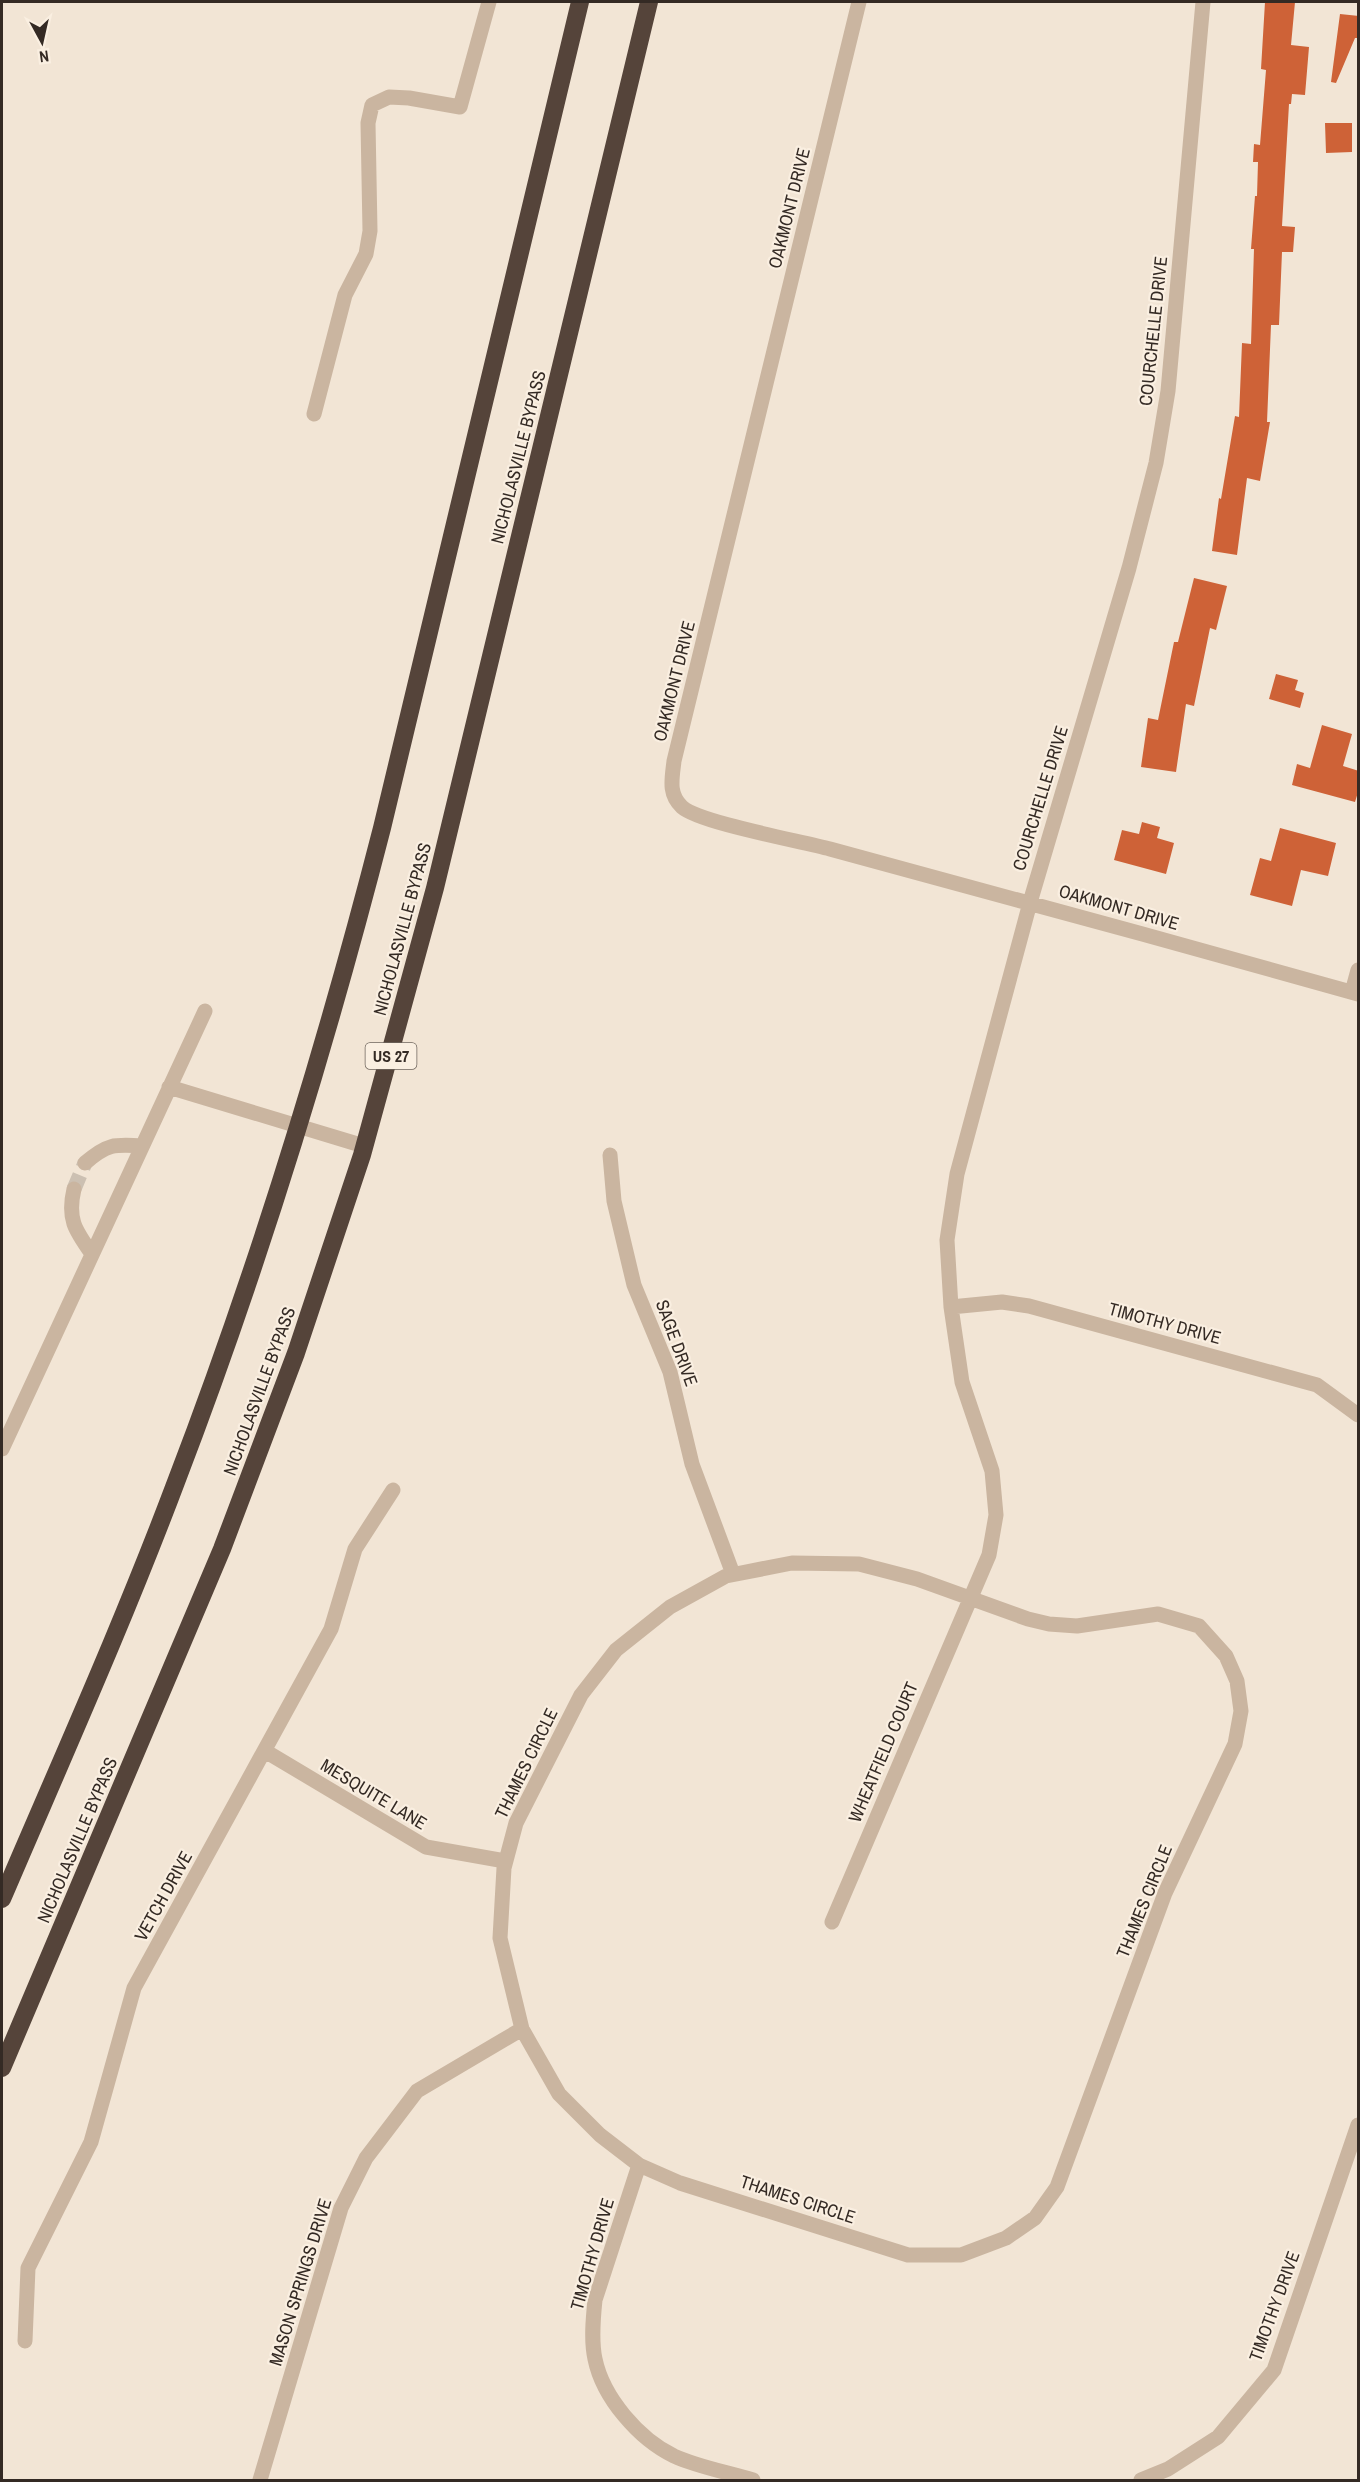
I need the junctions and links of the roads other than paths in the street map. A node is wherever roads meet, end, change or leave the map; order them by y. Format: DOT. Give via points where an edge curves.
graph roads {
  1 [pos="489,2"];
  2 [pos="580,2"];
  3 [pos="649,2"];
  4 [pos="859,2"];
  5 [pos="1203,2"];
  6 [pos="314,414"];
  7 [pos="1030,902"];
  8 [pos="1359,970"];
  9 [pos="1355,993"];
  10 [pos="205,1011"];
  11 [pos="169,1087"];
  12 [pos="299,1128"];
  13 [pos="142,1146"];
  14 [pos="364,1146"];
  15 [pos="610,1155"];
  16 [pos="85,1163"];
  17 [pos="74,1189"];
  18 [pos="92,1254"];
  19 [pos="951,1307"];
  20 [pos="1359,1414"];
  21 [pos="2,1449"];
  22 [pos="393,1490"];
  23 [pos="732,1574"];
  24 [pos="971,1598"];
  25 [pos="264,1751"];
  26 [pos="505,1861"];
  27 [pos="2,1899"];
  28 [pos="832,1922"];
  29 [pos="522,2029"];
  30 [pos="2,2068"];
  31 [pos="1359,2125"];
  32 [pos="639,2165"];
  33 [pos="25,2341"];
  34 [pos="260,2481"];
  35 [pos="753,2481"];
  36 [pos="1141,2481"];
  1 -- 6 [label="street" via="460,108 409,98 389,98 372,105 368,123 370,231 366,254 345,295"];
  2 -- 12 [label="highway" via="388,805"];
  3 -- 14 [label="highway, NICHOLASVILLE BYPASS / US 27" via="435,888"];
  4 -- 7 [label="street, OAKMONT DRIVE" via="671,787 673,797 683,809 709,820"];
  5 -- 7 [label="street, COURCHELLE DRIVE" via="1168,391 1155,463 1129,568"];
  7 -- 9 [label="street, OAKMONT DRIVE"];
  7 -- 19 [label="street, COURCHELLE DRIVE" via="957,1174 948,1240"];
  8 -- 9 [label="street"];
  10 -- 11 [label="street"];
  11 -- 12 [label="street"];
  11 -- 13 [label="street"];
  12 -- 14 [label="street"];
  12 -- 27 [label="highway" via="176,1483"];
  13 -- 16 [label="street" via="102,1148"];
  13 -- 18 [label="street"];
  14 -- 30 [label="highway, NICHOLASVILLE BYPASS / US 27" via="296,1353 226,1538"];
  15 -- 23 [label="street, SAGE DRIVE" via="614,1201 634,1285 670,1372 692,1464"];
  17 -- 18 [label="street" via="70,1208 77,1232"];
  18 -- 21 [label="street"];
  19 -- 20 [label="street, TIMOTHY DRIVE" via="1002,1302 1029,1306 1317,1385"];
  19 -- 24 [label="street, COURCHELLE DRIVE" via="962,1382 992,1472 996,1515 989,1555"];
  22 -- 25 [label="street, VETCH DRIVE" via="355,1548 331,1629"];
  23 -- 24 [label="street, THAMES CIRCLE" via="792,1563 860,1564"];
  23 -- 26 [label="street, THAMES CIRCLE" via="670,1607 616,1650 581,1695 516,1823"];
  24 -- 28 [label="street, WHEATFIELD COURT"];
  24 -- 32 [label="street, THAMES CIRCLE" via="1049,1624 1077,1626 1158,1614 1199,1626 1226,1656 1236,1681 1241,1711 1235,1744 1165,1893 1058,2187 1035,2218 1006,2238 961,2254 908,2255 680,2182"];
  25 -- 26 [label="street, MESQUITE LANE" via="426,1847"];
  25 -- 33 [label="street, VETCH DRIVE" via="134,1988 91,2142 28,2268"];
  26 -- 29 [label="street, THAMES CIRCLE" via="500,1938"];
  29 -- 32 [label="street, THAMES CIRCLE" via="559,2094 600,2135"];
  29 -- 34 [label="street, MASON SPRINGS DRIVE" via="417,2091 366,2158 341,2208"];
  31 -- 36 [label="street, TIMOTHY DRIVE" via="1274,2370 1218,2437"];
  32 -- 35 [label="street, TIMOTHY DRIVE" via="595,2300 595,2360 612,2400 639,2433 674,2456"];
}
